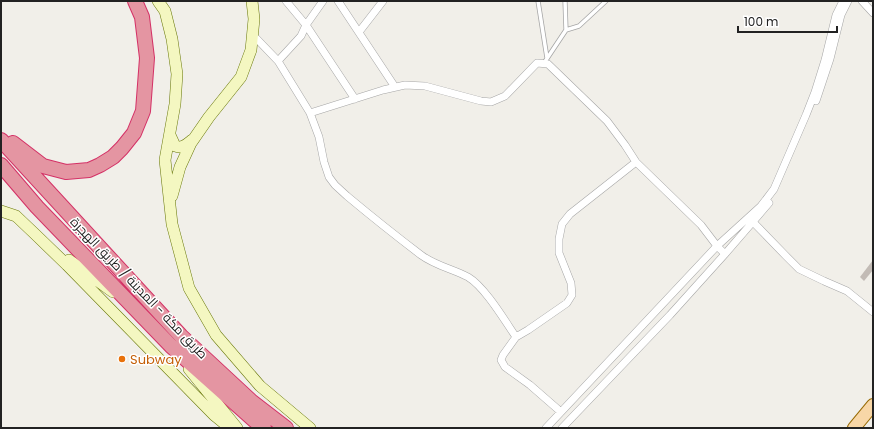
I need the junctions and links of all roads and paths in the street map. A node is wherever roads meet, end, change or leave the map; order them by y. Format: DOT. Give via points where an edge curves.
graph roads {
  1 [pos="135,1"];
  2 [pos="158,1"];
  3 [pos="252,1"];
  4 [pos="286,1"];
  5 [pos="323,1"];
  6 [pos="338,1"];
  7 [pos="383,1"];
  8 [pos="538,1"];
  9 [pos="565,1"];
  10 [pos="606,1"];
  11 [pos="843,1"];
  12 [pos="848,1"];
  13 [pos="862,1"];
  14 [pos="873,13"];
  15 [pos="306,25"];
  16 [pos="566,30"];
  17 [pos="359,32"];
  18 [pos="252,34"];
  19 [pos="278,61"];
  20 [pos="545,61"];
  21 [pos="395,88"];
  22 [pos="355,99"];
  23 [pos="310,113"];
  24 [pos="1,134"];
  25 [pos="170,135"];
  26 [pos="1,140"];
  27 [pos="194,140"];
  28 [pos="636,162"];
  29 [pos="1,165"];
  30 [pos="170,203"];
  31 [pos="1,211"];
  32 [pos="753,222"];
  33 [pos="36,235"];
  34 [pos="717,246"];
  35 [pos="725,254"];
  36 [pos="133,307"];
  37 [pos="873,312"];
  38 [pos="516,337"];
  39 [pos="630,338"];
  40 [pos="171,346"];
  41 [pos="639,347"];
  42 [pos="873,405"];
  43 [pos="561,412"];
  44 [pos="230,428"];
  45 [pos="237,428"];
  46 [pos="264,428"];
  47 [pos="286,428"];
  48 [pos="310,428"];
  49 [pos="546,428"];
  50 [pos="562,428"];
  51 [pos="854,428"];
  1 -- 24 [label="highway" via="142,17 147,58 143,111 134,133 113,157 89,170 66,172 44,166"];
  2 -- 25 [label="main road" via="165,11 177,74"];
  3 -- 18 [label="main road"];
  4 -- 15 [label="street"];
  5 -- 15 [label="street"];
  6 -- 17 [label="street"];
  7 -- 17 [label="street"];
  8 -- 20 [label="lane"];
  9 -- 16 [label="lane"];
  10 -- 16 [label="lane" via="579,26"];
  11 -- 34 [label="street" via="836,15 815,92 774,189 761,206"];
  12 -- 32 [label="street" via="841,15 811,116 778,192"];
  13 -- 14 [label="street"];
  15 -- 19 [label="street" via="301,36"];
  15 -- 22 [label="street"];
  16 -- 20 [label="lane"];
  17 -- 21 [label="street"];
  18 -- 19 [label="street"];
  18 -- 27 [label="main road" via="251,50 240,77"];
  19 -- 23 [label="street"];
  20 -- 21 [label="street" via="537,63 505,96 491,102 425,86 405,85"];
  20 -- 28 [label="street" via="607,121"];
  21 -- 22 [label="street"];
  22 -- 23 [label="street"];
  23 -- 38 [label="street" via="329,177 335,185 423,256 470,278 481,287"];
  25 -- 27 [label="main road" via="178,148"];
  25 -- 30 [label="main road" via="166,160"];
  26 -- 47 [label="highway, طريق مكة - المدينة / طريق الهجرة" via="181,336 251,400"];
  27 -- 30 [label="main road" via="180,168"];
  28 -- 34 [label="street" via="701,225"];
  28 -- 38 [label="street" via="570,214 562,224 559,253 571,283 572,295 567,303"];
  29 -- 36 [label="highway, طريق مكة - المدينة / طريق الهجرة" via="37,207"];
  30 -- 48 [label="main road" via="172,224 190,288 216,335 260,386"];
  31 -- 33 [label="main road" via="16,216"];
  32 -- 35 [label="street"];
  32 -- 37 [label="street" via="799,269 847,291"];
  33 -- 36 [label="main road"];
  33 -- 44 [label="main road" via="214,415"];
  34 -- 35 [label="street"];
  34 -- 39 [label="street"];
  35 -- 41 [label="street"];
  36 -- 40 [label="highway, طريق مكة - المدينة / طريق الهجرة"];
  38 -- 43 [label="street" via="502,355 501,360 505,367"];
  39 -- 41 [label="street"];
  39 -- 43 [label="street"];
  40 -- 45 [label="main road"];
  40 -- 46 [label="highway, طريق مكة - المدينة / طريق الهجرة"];
  41 -- 50 [label="street"];
  42 -- 51 [label="main road"];
  43 -- 49 [label="street"];
}
